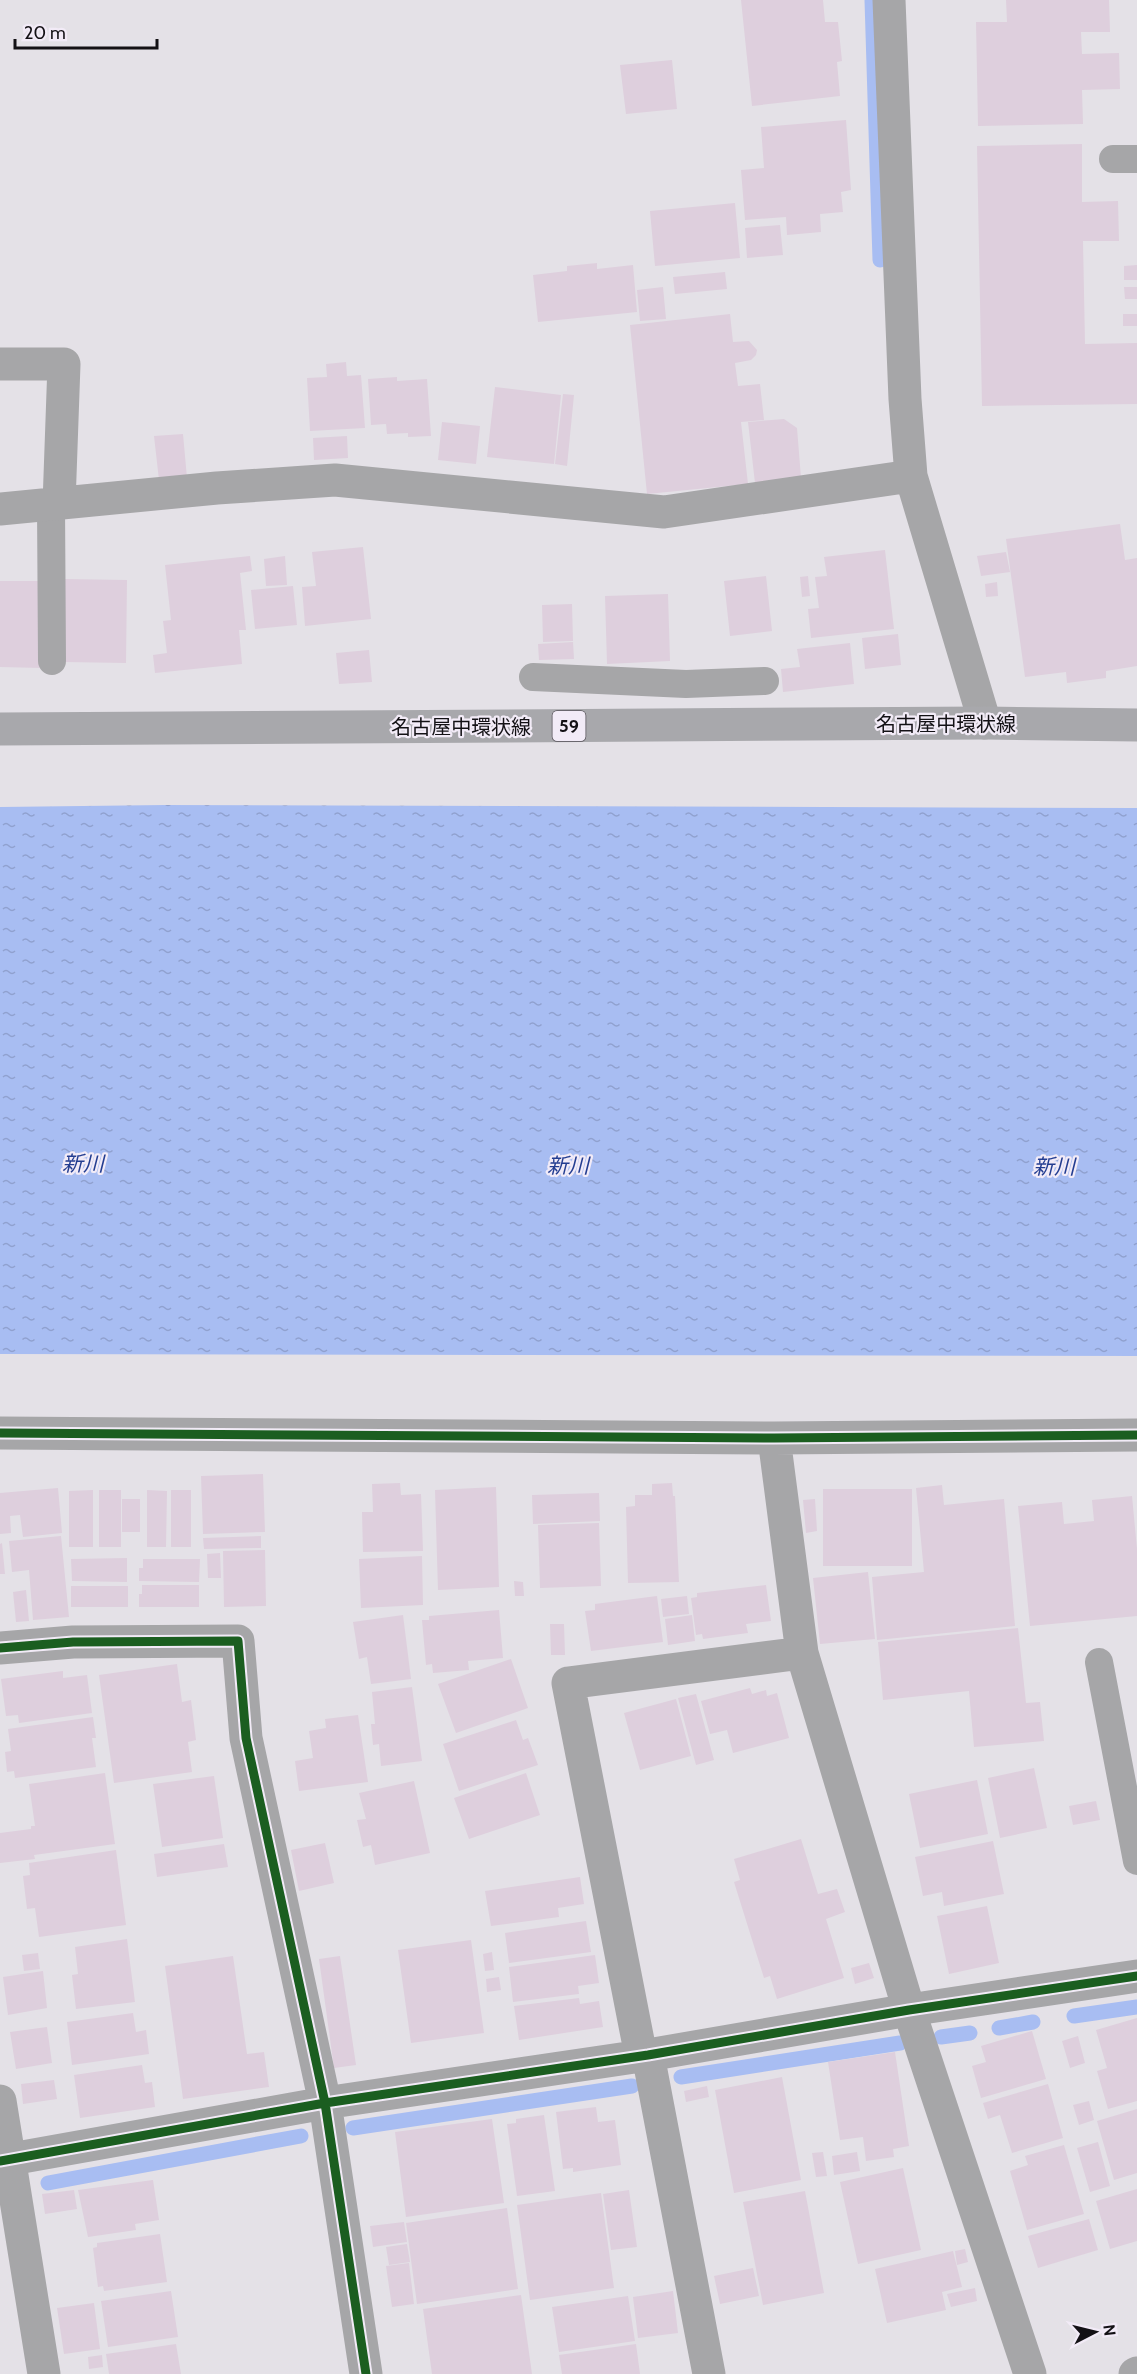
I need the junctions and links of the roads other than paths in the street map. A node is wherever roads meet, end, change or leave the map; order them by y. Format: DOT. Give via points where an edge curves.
graph roads {
  1 [pos="889,0"];
  2 [pos="0,364"];
  3 [pos="911,477"];
  4 [pos="55,504"];
  5 [pos="0,509"];
  6 [pos="52,661"];
  7 [pos="533,678"];
  8 [pos="765,681"];
  9 [pos="686,684"];
  10 [pos="985,723"];
  11 [pos="688,725"];
  12 [pos="1137,725"];
  13 [pos="0,729"];
  14 [pos="0,1433"];
  15 [pos="1137,1436"];
  16 [pos="774,1437"];
  17 [pos="0,1648"];
  18 [pos="802,1653"];
  19 [pos="1099,1662"];
  20 [pos="1137,1861"];
  21 [pos="1137,1976"];
  22 [pos="909,2010"];
  23 [pos="644,2056"];
  24 [pos="0,2101"];
  25 [pos="325,2103"];
  26 [pos="5,2160"];
  27 [pos="44,2374"];
  28 [pos="366,2374"];
  29 [pos="709,2374"];
  30 [pos="1029,2374"];
  1 -- 3 [label="street"];
  2 -- 4 [label="street" via="64,364"];
  3 -- 4 [label="street" via="664,512 335,480"];
  3 -- 10 [label="street"];
  4 -- 5 [label="street"];
  4 -- 6 [label="lane"];
  7 -- 9 [label="lane"];
  8 -- 9 [label="lane"];
  9 -- 11 [label="lane"];
  10 -- 11 [label="main road, 名古屋中環状線 / 59"];
  10 -- 12 [label="main road, 名古屋中環状線 / 59"];
  11 -- 13 [label="main road, 名古屋中環状線 / 59"];
  14 -- 16 [label="street"];
  15 -- 16 [label="street"];
  16 -- 18 [label="street"];
  17 -- 25 [label="street" via="73,1642 238,1641 246,1738"];
  18 -- 22 [label="street"];
  18 -- 23 [label="street" via="568,1683"];
  19 -- 20 [label="lane"];
  21 -- 22 [label="street"];
  22 -- 23 [label="street"];
  22 -- 30 [label="street"];
  23 -- 25 [label="street"];
  23 -- 29 [label="street"];
  24 -- 26 [label="street"];
  25 -- 26 [label="street"];
  25 -- 28 [label="street"];
  26 -- 27 [label="street"];
}
